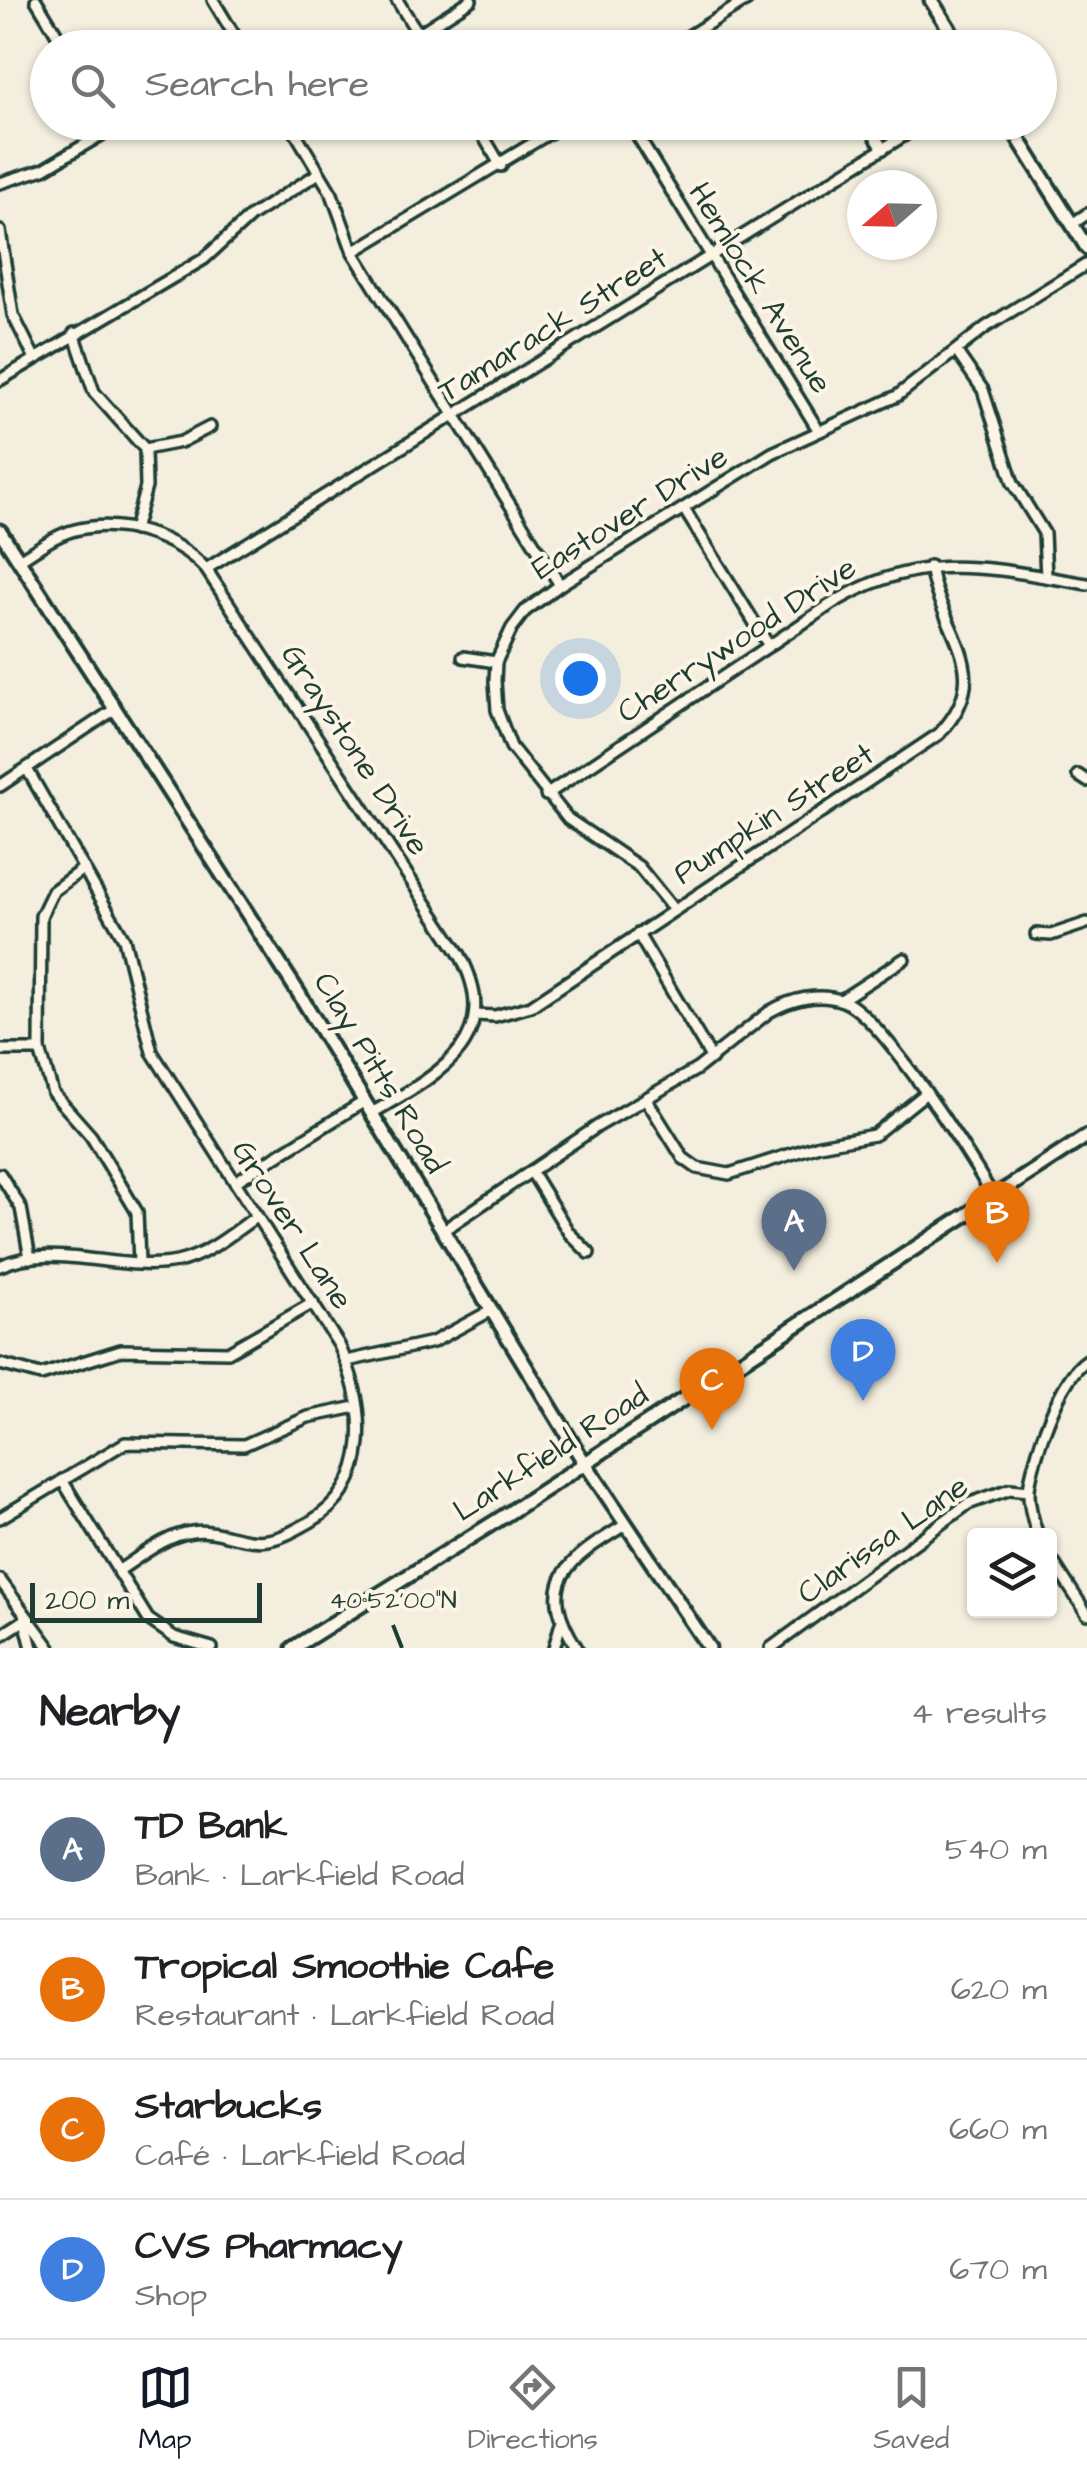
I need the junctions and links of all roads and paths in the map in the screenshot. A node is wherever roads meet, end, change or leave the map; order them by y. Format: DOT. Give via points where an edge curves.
graph roads {
  1 [pos="36,0"];
  2 [pos="213,0"];
  3 [pos="398,0"];
  4 [pos="471,0"];
  5 [pos="747,0"];
  6 [pos="931,0"];
  7 [pos="54,30"];
  8 [pos="231,30"];
  9 [pos="416,30"];
  10 [pos="424,30"];
  11 [pos="698,30"];
  12 [pos="950,30"];
  13 [pos="90,140"];
  14 [pos="300,140"];
  15 [pos="486,140"];
  16 [pos="541,140"];
  17 [pos="640,140"];
  18 [pos="877,140"];
  19 [pos="897,140"];
  20 [pos="1019,140"];
  21 [pos="882,149"];
  22 [pos="501,166"];
  23 [pos="319,173"];
  24 [pos="0,183"];
  25 [pos="1087,214"];
  26 [pos="1072,224"];
  27 [pos="0,231"];
  28 [pos="1087,248"];
  29 [pos="353,252"];
  30 [pos="712,256"];
  31 [pos="1087,264"];
  32 [pos="74,333"];
  33 [pos="956,351"];
  34 [pos="34,357"];
  35 [pos="0,380"];
  36 [pos="454,415"];
  37 [pos="210,427"];
  38 [pos="818,428"];
  39 [pos="145,449"];
  40 [pos="684,509"];
  41 [pos="134,530"];
  42 [pos="0,532"];
  43 [pos="19,560"];
  44 [pos="930,566"];
  45 [pos="206,569"];
  46 [pos="1046,577"];
  47 [pos="1087,584"];
  48 [pos="560,585"];
  49 [pos="769,646"];
  50 [pos="462,656"];
  51 [pos="496,662"];
  52 [pos="115,709"];
  53 [pos="28,768"];
  54 [pos="0,786"];
  55 [pos="546,795"];
  56 [pos="84,868"];
  57 [pos="674,910"];
  58 [pos="1087,923"];
  59 [pos="638,934"];
  60 [pos="1036,934"];
  61 [pos="904,960"];
  62 [pos="841,1000"];
  63 [pos="475,1015"];
  64 [pos="0,1050"];
  65 [pos="40,1050"];
  66 [pos="712,1059"];
  67 [pos="925,1094"];
  68 [pos="646,1099"];
  69 [pos="368,1107"];
  70 [pos="1087,1136"];
  71 [pos="531,1171"];
  72 [pos="0,1174"];
  73 [pos="235,1182"];
  74 [pos="992,1196"];
  75 [pos="257,1216"];
  76 [pos="444,1230"];
  77 [pos="588,1253"];
  78 [pos="30,1258"];
  79 [pos="140,1263"];
  80 [pos="0,1266"];
  81 [pos="314,1303"];
  82 [pos="492,1310"];
  83 [pos="1087,1360"];
  84 [pos="347,1361"];
  85 [pos="0,1364"];
  86 [pos="356,1408"];
  87 [pos="586,1463"];
  88 [pos="62,1480"];
  89 [pos="1029,1491"];
  90 [pos="0,1518"];
  91 [pos="625,1525"];
  92 [pos="1036,1528"];
  93 [pos="1057,1568"];
  94 [pos="118,1571"];
  95 [pos="0,1580"];
  96 [pos="1087,1614"];
  97 [pos="25,1620"];
  98 [pos="562,1623"];
  99 [pos="0,1636"];
  100 [pos="32,1648"];
  101 [pos="50,1648"];
  102 [pos="212,1648"];
  103 [pos="293,1648"];
  104 [pos="554,1648"];
  105 [pos="577,1648"];
  106 [pos="709,1648"];
  107 [pos="772,1648"];
  1 -- 7 [label="street"];
  2 -- 8 [label="street"];
  3 -- 9 [label="street"];
  4 -- 10 [label="street"];
  5 -- 11 [label="street"];
  6 -- 12 [label="street"];
  13 -- 24 [label="street" via="44,169"];
  14 -- 23 [label="street"];
  15 -- 22 [label="street"];
  16 -- 22 [label="street"];
  17 -- 30 [label="street, Hemlock Avenue"];
  18 -- 21 [label="street"];
  19 -- 21 [label="street, Tamarack Street"];
  20 -- 26 [label="street"];
  21 -- 30 [label="street, Tamarack Street"];
  22 -- 29 [label="street"];
  23 -- 29 [label="street"];
  23 -- 32 [label="street" via="251,216 204,260"];
  25 -- 26 [label="street"];
  26 -- 28 [label="street"];
  27 -- 34 [label="street" via="13,315"];
  29 -- 36 [label="street"];
  30 -- 36 [label="street, Tamarack Street"];
  30 -- 38 [label="street, Hemlock Avenue"];
  31 -- 33 [label="street, Eastover Drive"];
  32 -- 34 [label="street"];
  32 -- 39 [label="street" via="94,392"];
  33 -- 38 [label="street, Eastover Drive" via="897,396"];
  33 -- 46 [label="street" via="983,390 1013,483 1044,532"];
  34 -- 35 [label="street"];
  36 -- 45 [label="street, Tamarack Street"];
  36 -- 48 [label="street"];
  37 -- 39 [label="street"];
  38 -- 40 [label="street, Eastover Drive"];
  39 -- 41 [label="street" via="146,487"];
  40 -- 48 [label="street, Eastover Drive"];
  40 -- 49 [label="street"];
  41 -- 43 [label="street, Graystone Drive" via="72,530"];
  41 -- 45 [label="street, Graystone Drive" via="173,543"];
  42 -- 43 [label="street, Clay Pitts Road"];
  43 -- 52 [label="street, Clay Pitts Road"];
  44 -- 46 [label="street, Cherrywood Drive"];
  44 -- 49 [label="street, Cherrywood Drive" via="856,588"];
  44 -- 57 [label="street, Pumpkin Street" via="966,665 967,688 951,722"];
  45 -- 63 [label="street, Graystone Drive" via="460,954 473,983"];
  46 -- 47 [label="street, Cherrywood Drive"];
  48 -- 51 [label="street, Eastover Drive" via="526,611"];
  49 -- 55 [label="street, Cherrywood Drive"];
  50 -- 51 [label="street"];
  51 -- 55 [label="street" via="502,728"];
  52 -- 53 [label="street"];
  52 -- 69 [label="street, Clay Pitts Road"];
  53 -- 54 [label="street"];
  53 -- 56 [label="street, Grover Lane"];
  55 -- 57 [label="street" via="589,837 640,867"];
  56 -- 65 [label="street" via="52,891 41,916"];
  56 -- 73 [label="street, Grover Lane" via="124,939 152,1052"];
  57 -- 59 [label="street, Pumpkin Street"];
  58 -- 60 [label="street"];
  59 -- 63 [label="street, Pumpkin Street" via="531,1006"];
  59 -- 66 [label="street"];
  61 -- 62 [label="street"];
  62 -- 66 [label="street" via="818,996 782,1004"];
  62 -- 67 [label="street" via="864,1015"];
  63 -- 69 [label="street" via="455,1058 429,1080"];
  64 -- 65 [label="street"];
  65 -- 79 [label="street" via="54,1093 138,1212"];
  66 -- 68 [label="street"];
  67 -- 68 [label="street" via="874,1135 820,1144 729,1174 683,1158"];
  67 -- 74 [label="street"];
  68 -- 71 [label="street"];
  69 -- 73 [label="street"];
  69 -- 76 [label="street, Clay Pitts Road"];
  70 -- 74 [label="street, Larkfield Road"];
  71 -- 76 [label="street"];
  71 -- 77 [label="street"];
  72 -- 78 [label="street" via="21,1208"];
  73 -- 75 [label="street, Grover Lane"];
  74 -- 87 [label="street, Larkfield Road"];
  75 -- 79 [label="street" via="192,1257"];
  75 -- 81 [label="street, Grover Lane"];
  76 -- 82 [label="street, Clay Pitts Road"];
  78 -- 79 [label="street"];
  78 -- 80 [label="street"];
  81 -- 84 [label="street, Grover Lane"];
  81 -- 85 [label="street" via="228,1352 121,1350 40,1375"];
  82 -- 84 [label="street" via="433,1342"];
  82 -- 87 [label="street, Clay Pitts Road"];
  83 -- 89 [label="street" via="1058,1399"];
  84 -- 86 [label="street, Grover Lane"];
  86 -- 88 [label="street" via="308,1417 244,1445 125,1443"];
  86 -- 94 [label="street, Grover Lane" via="356,1472 322,1514 274,1540 192,1532"];
  87 -- 91 [label="street, Clay Pitts Road"];
  87 -- 103 [label="street, Larkfield Road"];
  88 -- 90 [label="street"];
  88 -- 94 [label="street"];
  89 -- 92 [label="street"];
  89 -- 107 [label="street, Clarissa Lane" via="989,1494 968,1504"];
  91 -- 98 [label="street" via="568,1565 556,1590"];
  91 -- 106 [label="street, Clay Pitts Road"];
  93 -- 96 [label="street"];
  94 -- 102 [label="street" via="162,1631"];
  95 -- 97 [label="street"];
  97 -- 99 [label="street"];
  97 -- 100 [label="street"];
  97 -- 101 [label="street"];
  98 -- 104 [label="street"];
  98 -- 105 [label="street"];
}
